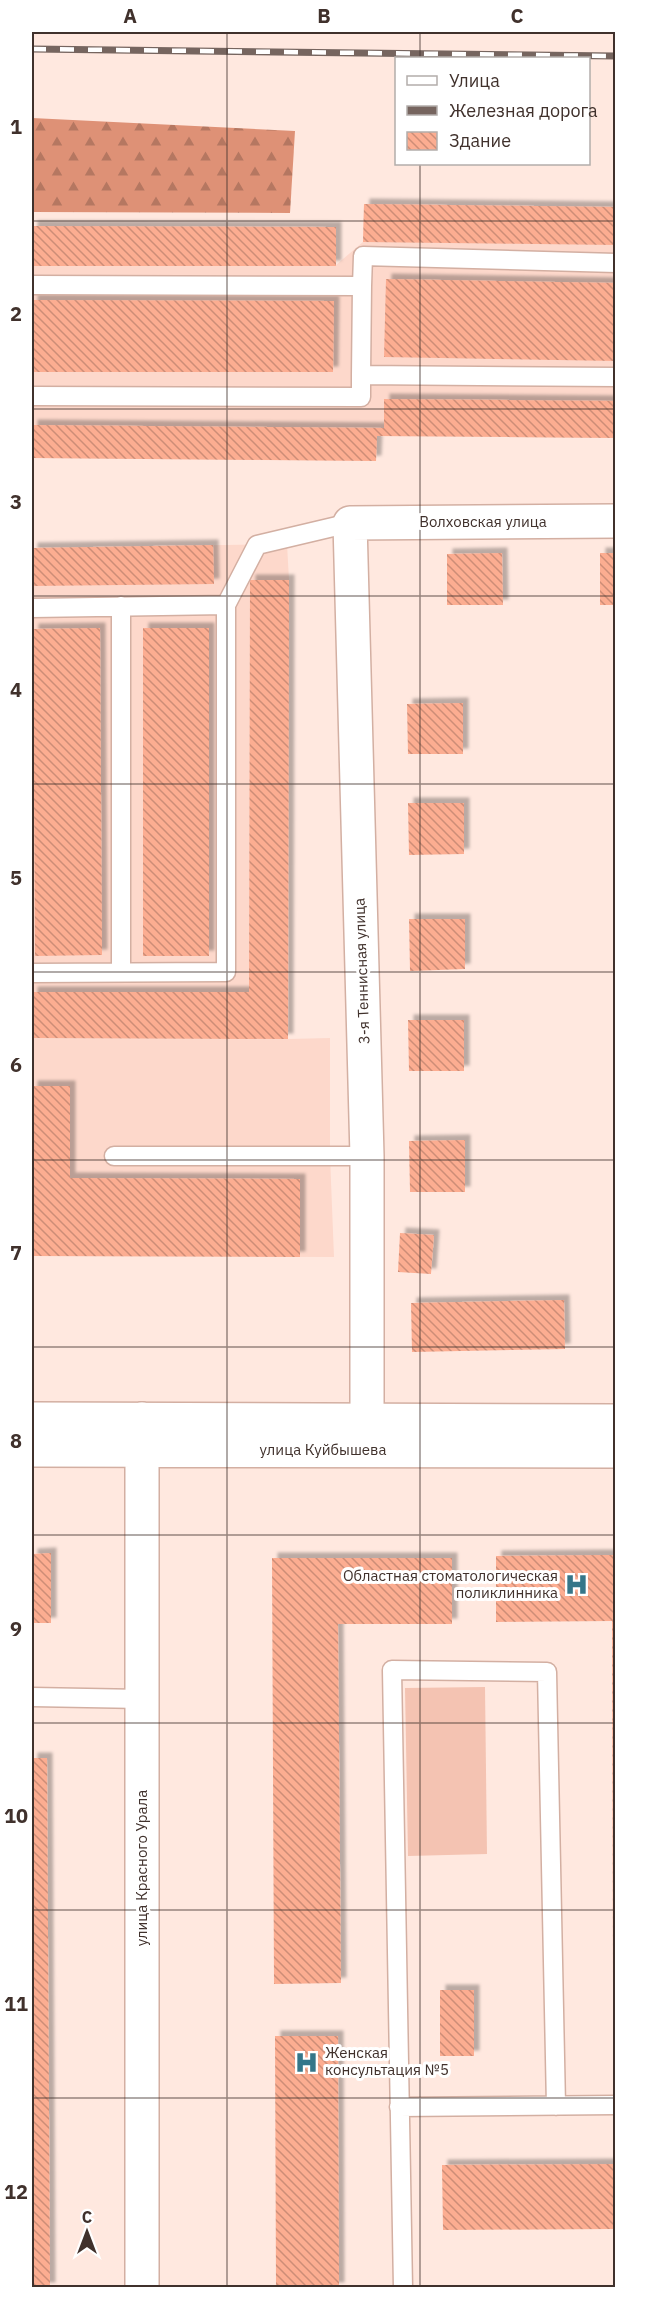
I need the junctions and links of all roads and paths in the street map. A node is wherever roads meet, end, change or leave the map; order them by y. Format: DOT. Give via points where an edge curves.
graph roads {
  1 [pos="615,263"];
  2 [pos="32,285"];
  3 [pos="363,286"];
  4 [pos="361,375"];
  5 [pos="615,377"];
  6 [pos="32,396"];
  7 [pos="615,520"];
  8 [pos="350,523"];
  9 [pos="226,605"];
  10 [pos="121,606"];
  11 [pos="32,608"];
  12 [pos="121,972"];
  13 [pos="32,973"];
  14 [pos="114,1156"];
  15 [pos="367,1156"];
  16 [pos="32,1419"];
  17 [pos="367,1420"];
  18 [pos="615,1421"];
  19 [pos="142,1434"];
  20 [pos="32,1450"];
  21 [pos="615,1451"];
  22 [pos="32,1697"];
  23 [pos="141,1699"];
  24 [pos="615,2105"];
  25 [pos="556,2106"];
  26 [pos="399,2108"];
  27 [pos="142,2288"];
  28 [pos="404,2288"];
  1 -- 3 [label="lane" via="363,256"];
  2 -- 3 [label="lane"];
  3 -- 4 [label="lane"];
  4 -- 5 [label="lane"];
  4 -- 6 [label="lane" via="361,397"];
  7 -- 8 [label="street, Волховская улица"];
  8 -- 9 [label="lane" via="257,545"];
  8 -- 15 [label="street, 3-я Теннисная улица"];
  9 -- 10 [label="lane"];
  9 -- 12 [label="lane" via="226,972"];
  10 -- 11 [label="lane"];
  10 -- 12 [label="lane"];
  12 -- 13 [label="lane"];
  14 -- 15 [label="lane"];
  15 -- 17 [label="street, 3-я Теннисная улица"];
  16 -- 19 [label="street, улица Куйбышева"];
  17 -- 18 [label="street, улица Куйбышева"];
  17 -- 19 [label="street, улица Куйбышева"];
  19 -- 20 [label="street, улица Куйбышева"];
  19 -- 21 [label="street, улица Куйбышева"];
  19 -- 23 [label="street, улица Красного Урала"];
  22 -- 23 [label="lane"];
  23 -- 27 [label="street, улица Красного Урала"];
  24 -- 25 [label="lane"];
  25 -- 26 [label="lane"];
  25 -- 26 [label="lane" via="547,1672 392,1670"];
  26 -- 28 [label="lane"];
}
